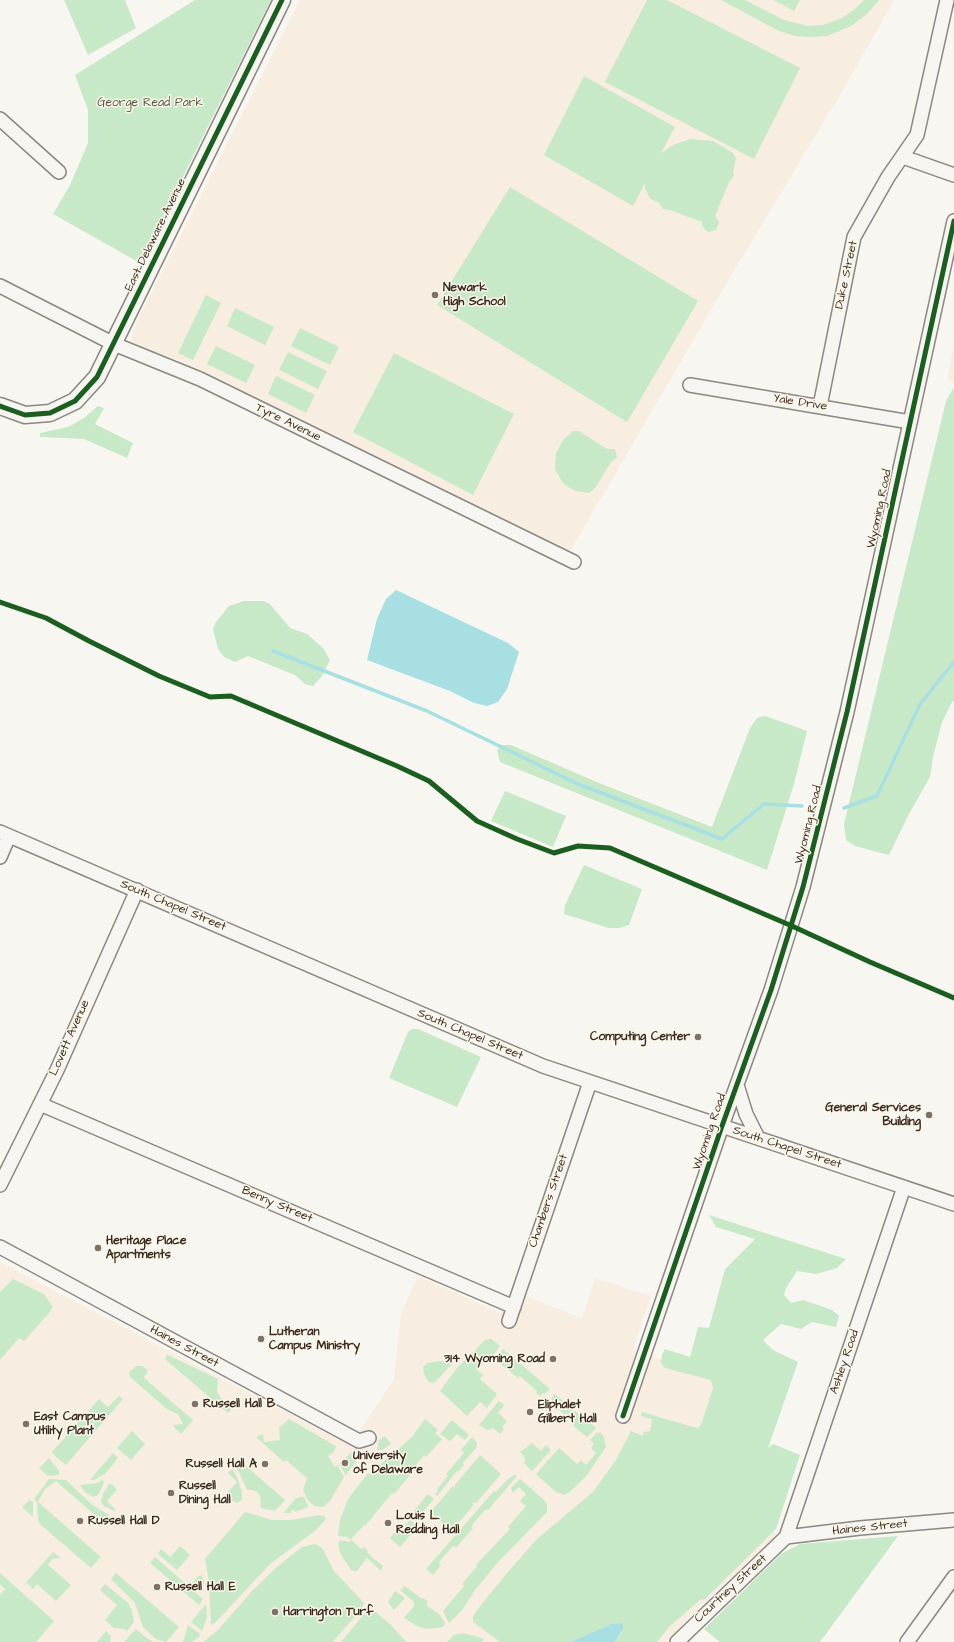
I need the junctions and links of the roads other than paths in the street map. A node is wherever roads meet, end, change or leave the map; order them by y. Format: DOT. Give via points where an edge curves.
graph roads {
  1 [pos="282,0"];
  2 [pos="947,0"];
  3 [pos="0,118"];
  4 [pos="903,157"];
  5 [pos="59,172"];
  6 [pos="954,175"];
  7 [pos="954,221"];
  8 [pos="0,286"];
  9 [pos="114,344"];
  10 [pos="690,385"];
  11 [pos="0,406"];
  12 [pos="820,406"];
  13 [pos="910,422"];
  14 [pos="574,562"];
  15 [pos="5,834"];
  16 [pos="0,857"];
  17 [pos="137,890"];
  18 [pos="590,1082"];
  19 [pos="737,1085"];
  20 [pos="40,1104"];
  21 [pos="722,1126"];
  22 [pos="758,1138"];
  23 [pos="0,1185"];
  24 [pos="904,1187"];
  25 [pos="954,1204"];
  26 [pos="0,1247"];
  27 [pos="514,1307"];
  28 [pos="509,1321"];
  29 [pos="623,1416"];
  30 [pos="369,1438"];
  31 [pos="954,1520"];
  32 [pos="786,1537"];
  33 [pos="954,1577"];
  34 [pos="677,1642"];
  35 [pos="906,1642"];
  1 -- 9 [label="main road, East Delaware Avenue"];
  2 -- 4 [label="street, Duke Street" via="917,135"];
  3 -- 5 [label="street"];
  4 -- 6 [label="street"];
  4 -- 12 [label="street, Duke Street" via="888,177 854,237"];
  7 -- 13 [label="street, Wyoming Road"];
  8 -- 9 [label="street, Tyre Avenue"];
  9 -- 11 [label="main road, East Delaware Avenue" via="91,386 66,407 50,413 31,415"];
  9 -- 14 [label="street, Tyre Avenue" via="200,379"];
  10 -- 12 [label="street, Yale Drive"];
  12 -- 13 [label="street, Yale Drive"];
  13 -- 19 [label="street, Wyoming Road" via="849,705 822,816 792,926"];
  15 -- 16 [label="street"];
  15 -- 17 [label="street, South Chapel Street"];
  17 -- 18 [label="street, South Chapel Street" via="522,1058"];
  17 -- 20 [label="street, Lovett Avenue"];
  18 -- 21 [label="street, South Chapel Street"];
  18 -- 27 [label="street, Chambers Street"];
  19 -- 21 [label="street, Wyoming Road"];
  19 -- 22 [label="street" via="746,1114"];
  20 -- 23 [label="street, Lovett Avenue"];
  20 -- 27 [label="street, Benny Street"];
  21 -- 22 [label="street, South Chapel Street"];
  21 -- 29 [label="street, Wyoming Road"];
  22 -- 24 [label="street, South Chapel Street"];
  24 -- 25 [label="street, South Chapel Street"];
  24 -- 32 [label="street, Ashley Road"];
  26 -- 30 [label="street, Haines Street" via="359,1440"];
  27 -- 28 [label="street, Chambers Street"];
  31 -- 32 [label="street, Haines Street"];
  32 -- 34 [label="street, Courtney Street"];
  33 -- 35 [label="street"];
}
